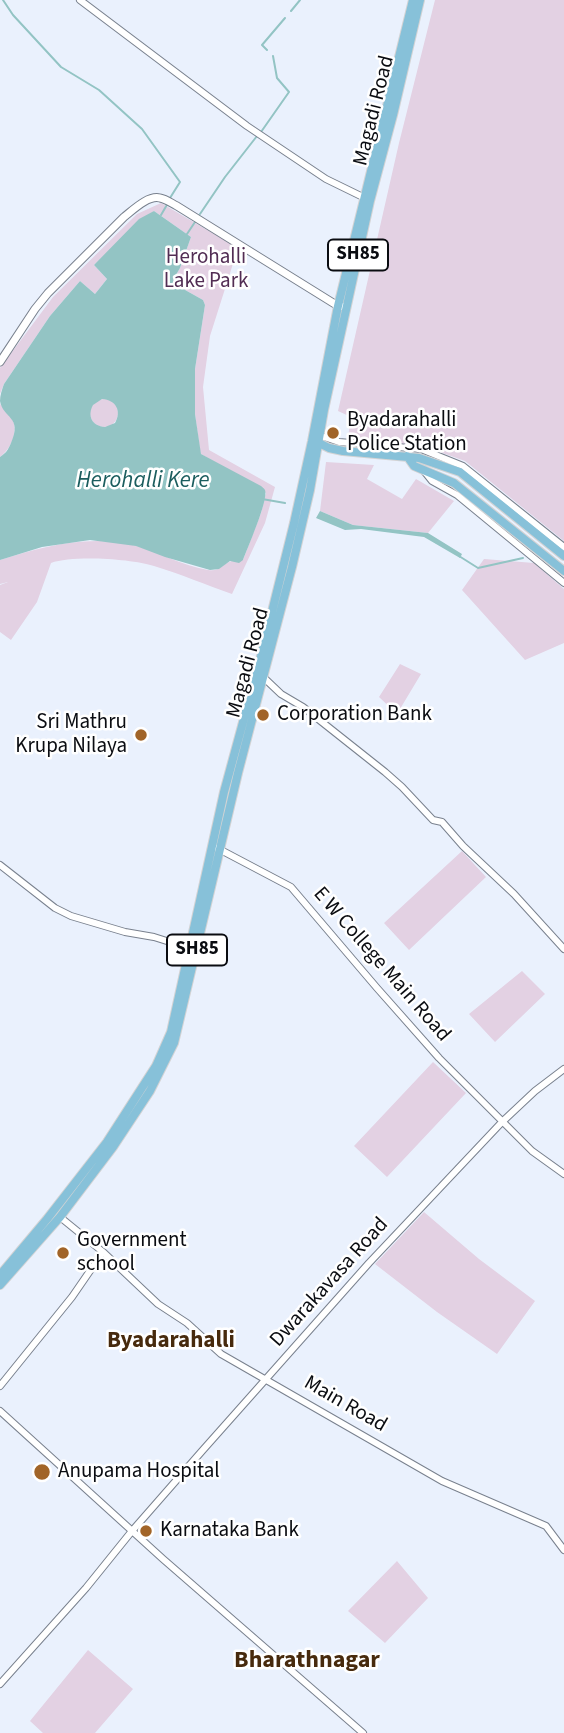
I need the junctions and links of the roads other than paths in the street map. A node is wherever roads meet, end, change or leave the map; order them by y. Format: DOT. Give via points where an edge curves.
graph roads {
  1 [pos="80,0"];
  2 [pos="413,0"];
  3 [pos="420,0"];
  4 [pos="367,199"];
  5 [pos="342,306"];
  6 [pos="0,362"];
  7 [pos="317,440"];
  8 [pos="407,456"];
  9 [pos="423,469"];
  10 [pos="301,512"];
  11 [pos="564,547"];
  12 [pos="564,556"];
  13 [pos="564,571"];
  14 [pos="564,583"];
  15 [pos="256,670"];
  16 [pos="263,677"];
  17 [pos="217,847"];
  18 [pos="0,864"];
  19 [pos="190,948"];
  20 [pos="564,949"];
  21 [pos="564,1069"];
  22 [pos="502,1122"];
  23 [pos="564,1174"];
  24 [pos="60,1217"];
  25 [pos="103,1252"];
  26 [pos="0,1275"];
  27 [pos="0,1285"];
  28 [pos="266,1380"];
  29 [pos="0,1386"];
  30 [pos="0,1411"];
  31 [pos="132,1531"];
  32 [pos="564,1550"];
  33 [pos="0,1684"];
  34 [pos="363,1733"];
  1 -- 4 [label="street" via="257,132 340,187"];
  2 -- 4 [label="main road, Magadi Road / SH85"];
  3 -- 4 [label="main road, Magadi Road / SH85" via="393,115"];
  4 -- 5 [label="main road, Magadi Road / SH85"];
  5 -- 6 [label="main road" via="177,206 150,198 129,212 58,282"];
  5 -- 7 [label="main road, Magadi Road / SH85"];
  7 -- 8 [label="main road" via="343,451"];
  7 -- 10 [label="main road, Magadi Road / SH85"];
  7 -- 11 [label="street" via="421,449 450,460"];
  8 -- 9 [label="main road"];
  8 -- 12 [label="main road" via="460,472"];
  9 -- 13 [label="main road" via="454,483"];
  9 -- 14 [label="street" via="432,481 457,495"];
  10 -- 15 [label="main road, Magadi Road / SH85"];
  10 -- 16 [label="main road, Magadi Road / SH85" via="292,567"];
  15 -- 16 [label="street"];
  15 -- 17 [label="main road, Magadi Road / SH85" via="227,781"];
  16 -- 17 [label="main road, Magadi Road / SH85"];
  16 -- 20 [label="street" via="385,772 433,820 442,822"];
  17 -- 19 [label="main road, Magadi Road / SH85"];
  17 -- 22 [label="street, E W College Main Road" via="291,887 439,1058"];
  17 -- 24 [label="main road, Magadi Road / SH85" via="174,1043 150,1091"];
  18 -- 19 [label="street" via="71,916"];
  19 -- 26 [label="main road, Magadi Road / SH85" via="171,1032 156,1066 107,1143"];
  21 -- 22 [label="street, Dwarakavasa Road"];
  22 -- 23 [label="street, E W College Main Road"];
  22 -- 28 [label="street, Dwarakavasa Road"];
  24 -- 25 [label="street, Main Road"];
  24 -- 27 [label="main road, Magadi Road / SH85"];
  25 -- 28 [label="street, Main Road" via="158,1304 221,1353"];
  25 -- 29 [label="street"];
  28 -- 31 [label="street, Dwarakavasa Road"];
  28 -- 32 [label="street, Main Road" via="442,1481 546,1526"];
  30 -- 31 [label="street"];
  31 -- 33 [label="street, Dwarakavasa Road"];
  31 -- 34 [label="street"];
}
